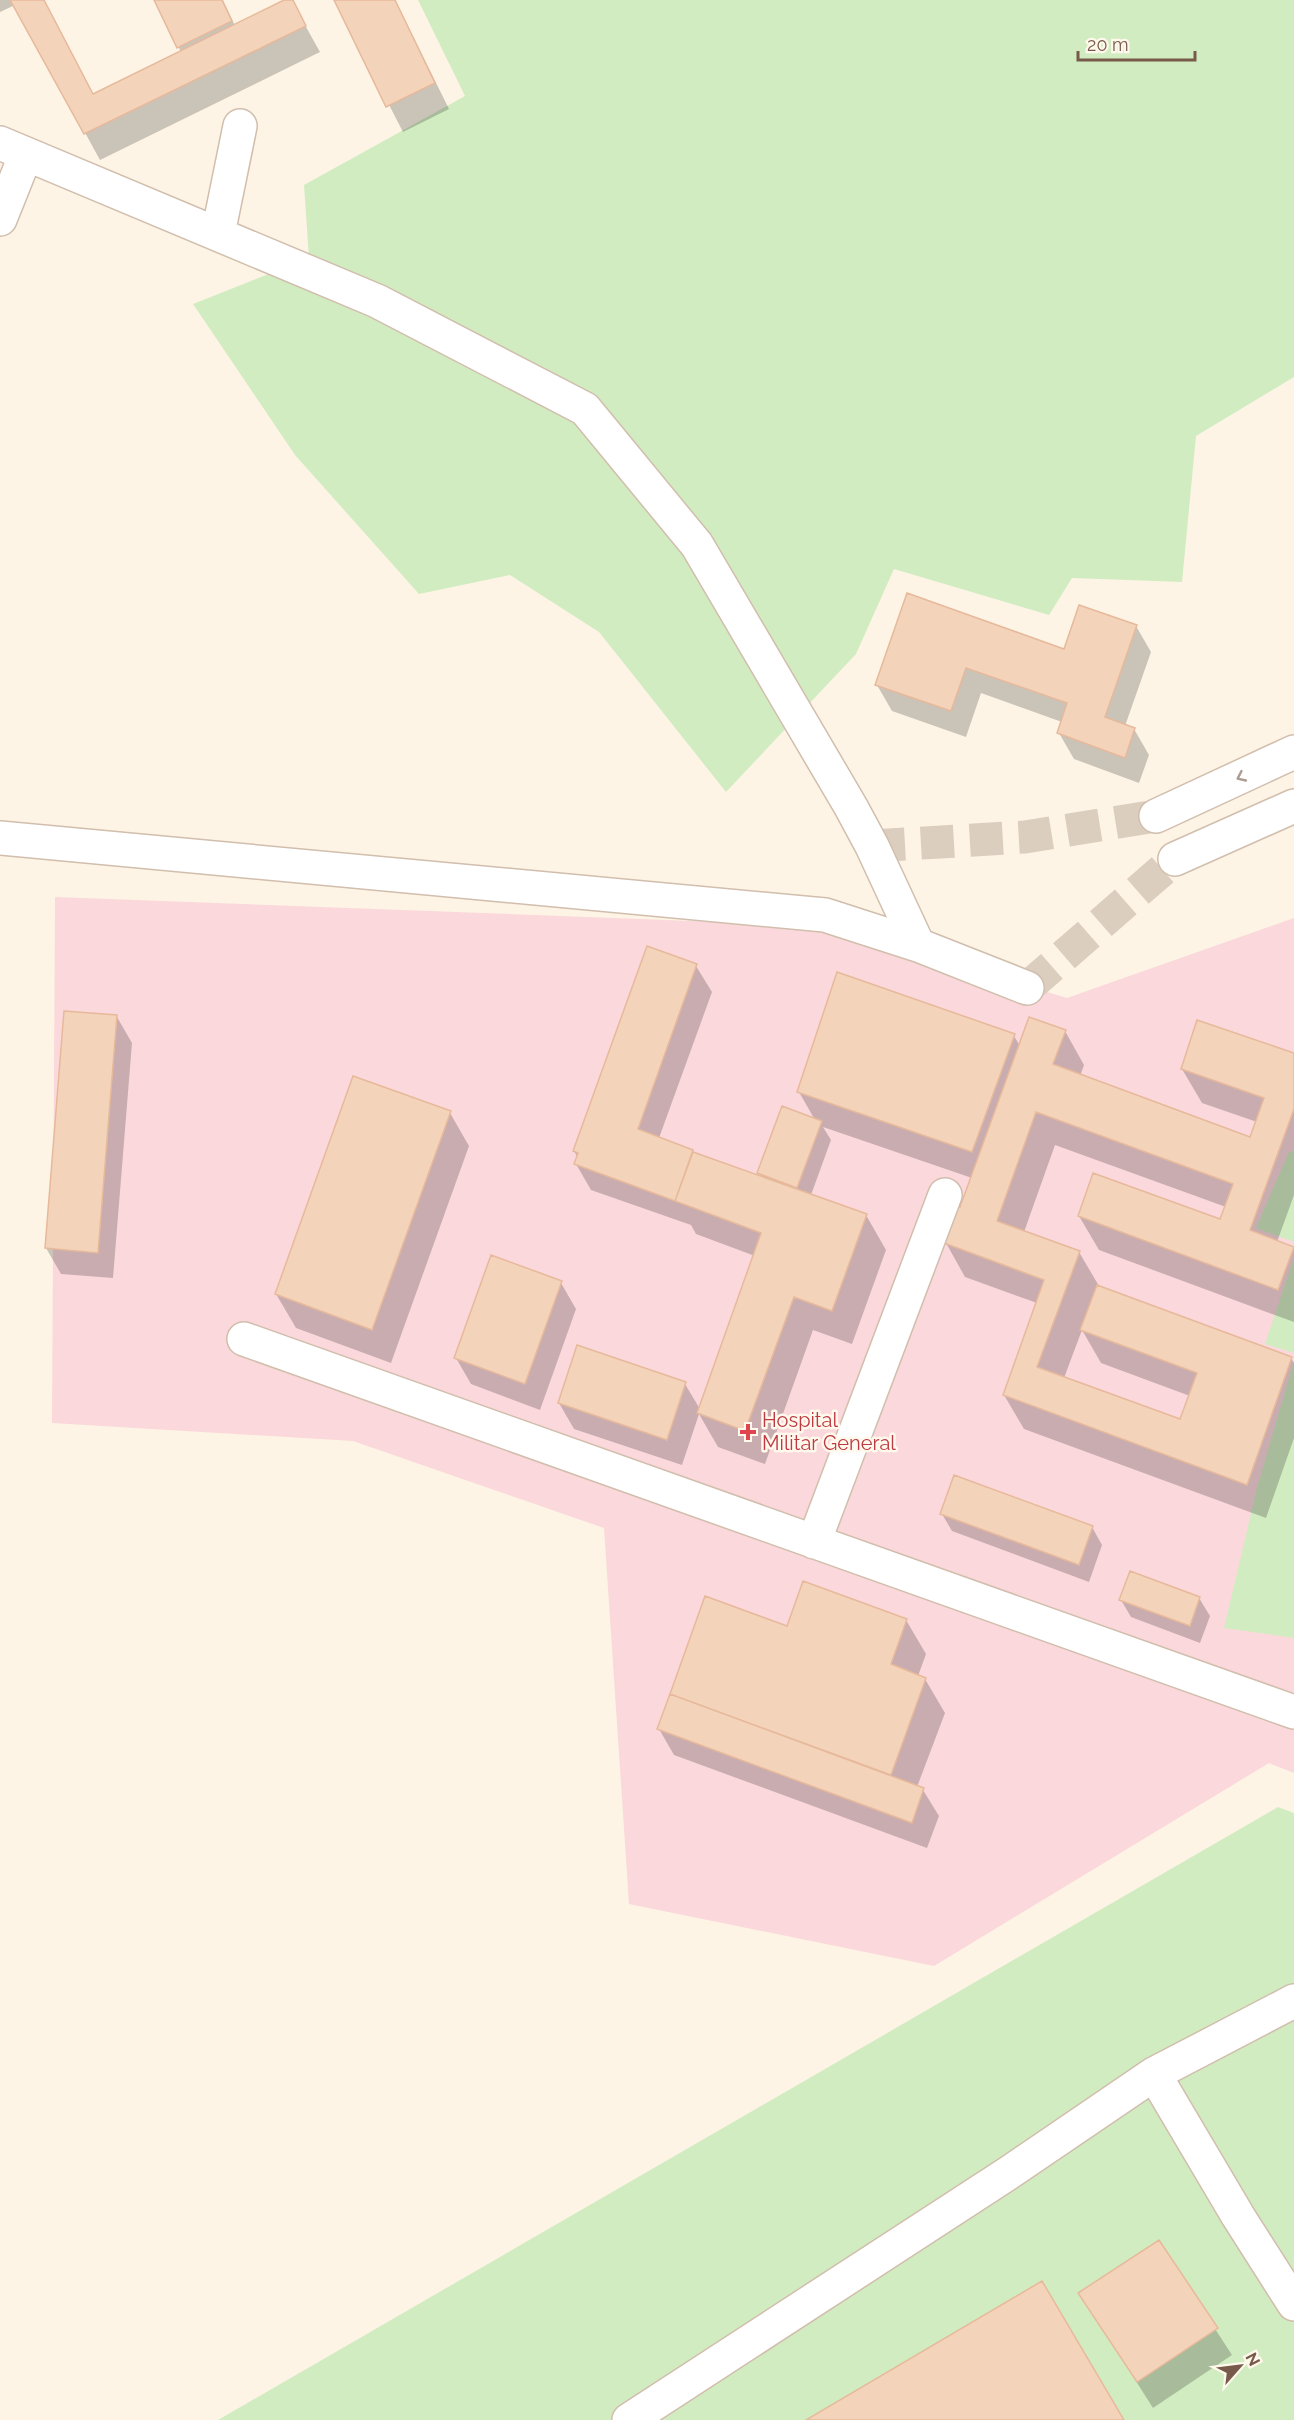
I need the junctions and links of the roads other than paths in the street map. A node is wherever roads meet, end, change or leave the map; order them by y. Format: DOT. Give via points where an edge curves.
graph roads {
  1 [pos="240,126"];
  2 [pos="13,148"];
  3 [pos="0,219"];
  4 [pos="218,234"];
  5 [pos="1294,752"];
  6 [pos="1294,806"];
  7 [pos="1156,816"];
  8 [pos="0,838"];
  9 [pos="1175,859"];
  10 [pos="918,945"];
  11 [pos="1027,988"];
  12 [pos="945,1195"];
  13 [pos="243,1339"];
  14 [pos="814,1542"];
  15 [pos="1287,1707"];
  16 [pos="1294,2001"];
  17 [pos="1154,2074"];
  18 [pos="1294,2304"];
  19 [pos="629,2420"];
  1 -- 4 [label="street"];
  2 -- 3 [label="street"];
  2 -- 4 [label="street"];
  4 -- 10 [label="street" via="377,301 585,409 697,545 872,846"];
  5 -- 7 [label="street, one-way"];
  6 -- 9 [label="street"];
  8 -- 10 [label="street" via="825,915"];
  10 -- 11 [label="street"];
  12 -- 14 [label="street"];
  13 -- 14 [label="street"];
  14 -- 15 [label="street"];
  16 -- 17 [label="street"];
  17 -- 18 [label="street"];
  17 -- 19 [label="street"];
}
